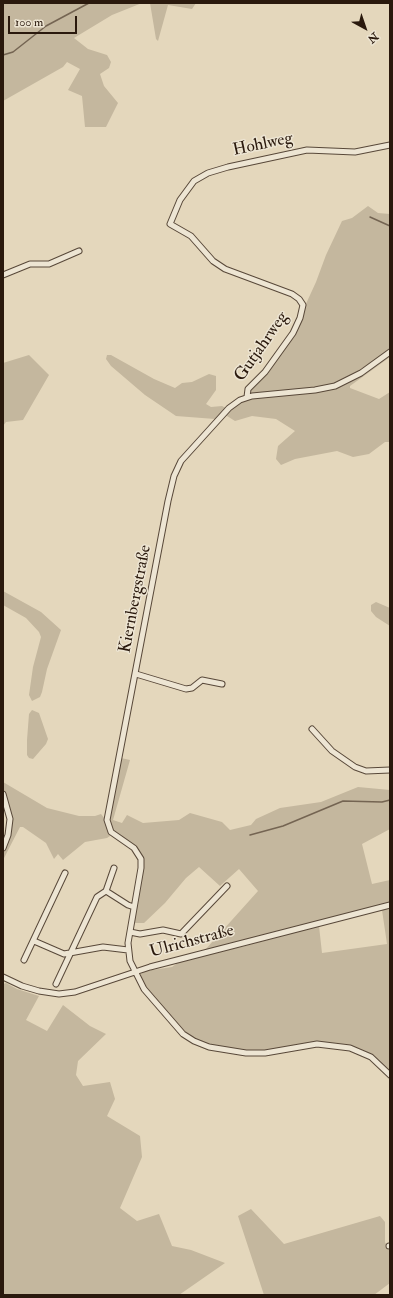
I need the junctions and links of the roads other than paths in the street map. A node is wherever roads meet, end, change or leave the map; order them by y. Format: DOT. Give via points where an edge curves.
graph roads {
  1 [pos="390,145"];
  2 [pos="170,224"];
  3 [pos="78,251"];
  4 [pos="3,275"];
  5 [pos="390,352"];
  6 [pos="247,397"];
  7 [pos="136,674"];
  8 [pos="222,684"];
  9 [pos="312,729"];
  10 [pos="390,770"];
  11 [pos="3,794"];
  12 [pos="3,848"];
  13 [pos="114,868"];
  14 [pos="65,873"];
  15 [pos="226,886"];
  16 [pos="106,891"];
  17 [pos="390,905"];
  18 [pos="134,907"];
  19 [pos="130,932"];
  20 [pos="34,941"];
  21 [pos="128,950"];
  22 [pos="70,953"];
  23 [pos="24,960"];
  24 [pos="135,972"];
  25 [pos="4,979"];
  26 [pos="56,984"];
  27 [pos="390,1075"];
  1 -- 2 [label="street, Hohlweg" via="356,152 303,151 214,170 188,187"];
  2 -- 6 [label="street, Gutjahrweg" via="191,236 213,261 225,269 292,294 302,301 302,312 293,333 265,372 248,389"];
  3 -- 4 [label="street" via="49,264 35,263"];
  5 -- 6 [label="street, Kiernbergstraße" via="335,386"];
  6 -- 7 [label="street, Kiernbergstraße" via="229,408 187,453 177,468 168,501"];
  7 -- 8 [label="street" via="186,689 192,688 202,680"];
  7 -- 18 [label="street, Kiernbergstraße" via="108,820 112,832 134,848 141,859"];
  9 -- 10 [label="street" via="332,751 355,767 366,770"];
  11 -- 12 [label="street" via="10,819"];
  13 -- 16 [label="street"];
  14 -- 20 [label="street"];
  15 -- 19 [label="street" via="181,934 163,930 140,934"];
  16 -- 18 [label="street"];
  16 -- 22 [label="street" via="97,897"];
  17 -- 24 [label="street, Ulrichstraße"];
  18 -- 19 [label="street, Kiernbergstraße"];
  19 -- 21 [label="street, Kiernbergstraße"];
  20 -- 22 [label="street" via="61,953"];
  20 -- 23 [label="street"];
  21 -- 22 [label="street" via="104,947"];
  21 -- 24 [label="street, Kiernbergstraße"];
  22 -- 26 [label="street"];
  24 -- 25 [label="street, Ulrichstraße" via="85,989 59,994 30,989"];
  24 -- 27 [label="street, Kiernbergstraße" via="144,989 158,1006 183,1034 194,1041 217,1049 246,1053 265,1053 317,1044 350,1048 371,1057"];
}
